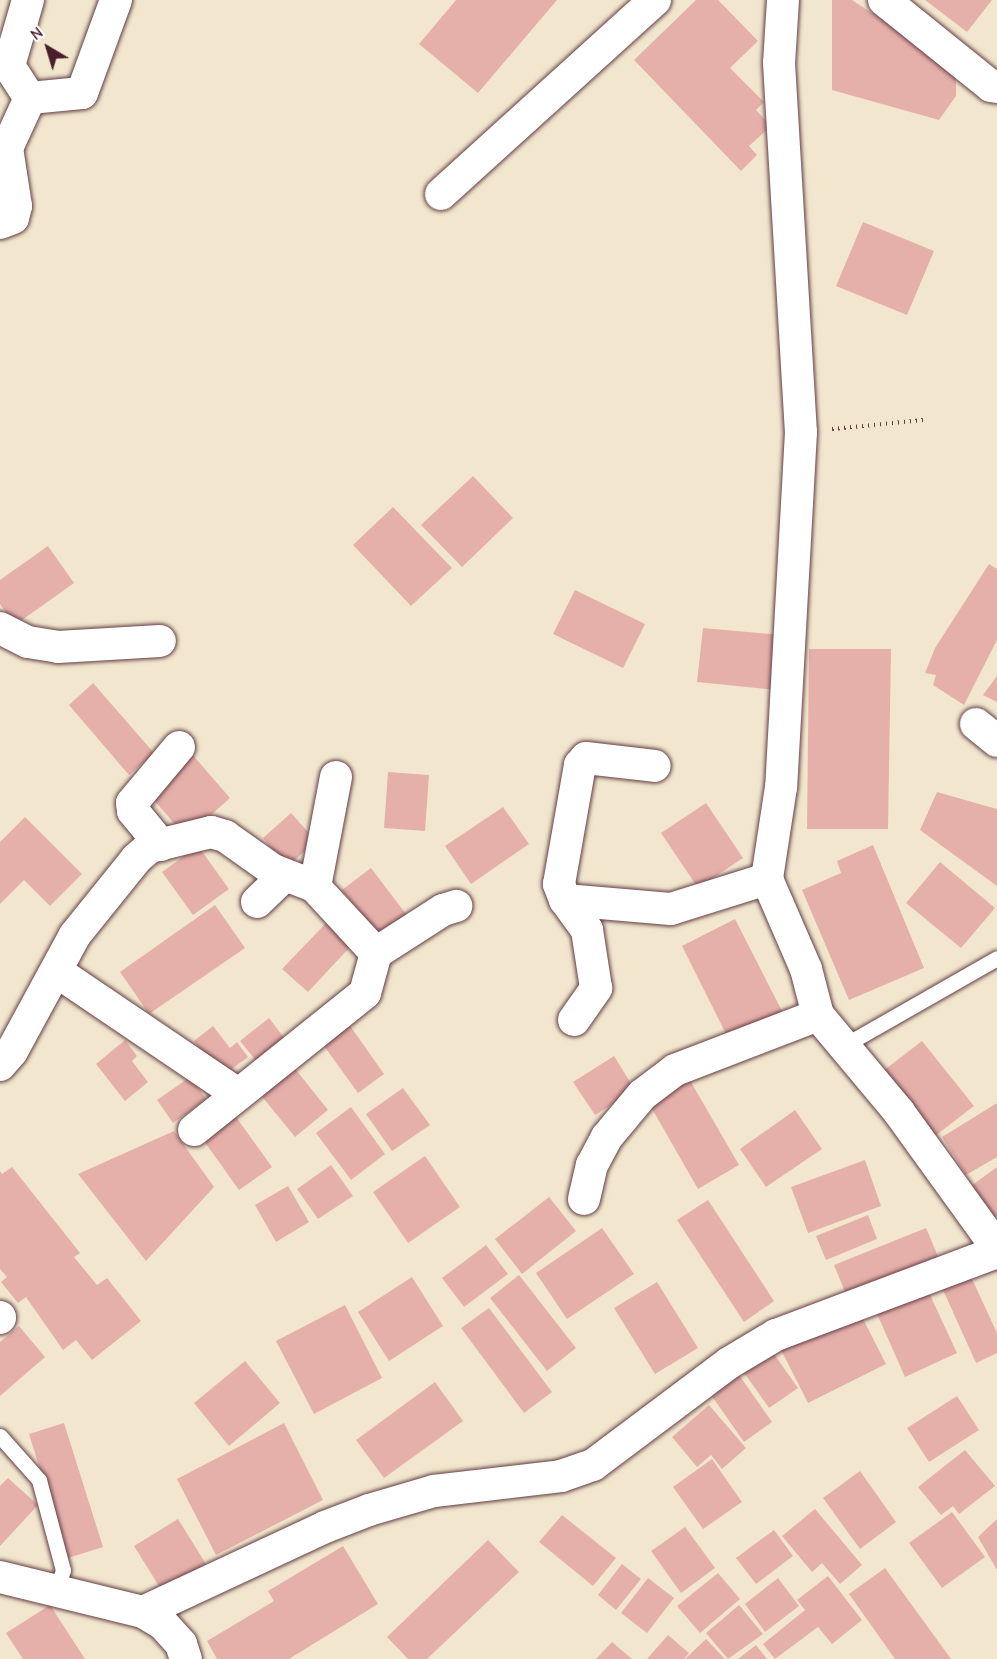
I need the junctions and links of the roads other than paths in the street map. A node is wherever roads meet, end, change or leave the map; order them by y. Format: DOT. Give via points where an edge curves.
graph roads {
  1 [pos="28,0"];
  2 [pos="116,0"];
  3 [pos="655,0"];
  4 [pos="783,0"];
  5 [pos="884,0"];
  6 [pos="997,87"];
  7 [pos="30,98"];
  8 [pos="3,148"];
  9 [pos="441,194"];
  10 [pos="0,224"];
  11 [pos="0,628"];
  12 [pos="160,641"];
  13 [pos="179,747"];
  14 [pos="655,766"];
  15 [pos="336,777"];
  16 [pos="160,845"];
  17 [pos="285,875"];
  18 [pos="767,879"];
  19 [pos="315,887"];
  20 [pos="565,900"];
  21 [pos="257,902"];
  22 [pos="456,906"];
  23 [pos="376,953"];
  24 [pos="997,958"];
  25 [pos="56,971"];
  26 [pos="818,1015"];
  27 [pos="573,1020"];
  28 [pos="843,1046"];
  29 [pos="0,1065"];
  30 [pos="238,1094"];
  31 [pos="194,1130"];
  32 [pos="584,1199"];
  33 [pos="997,1250"];
  34 [pos="0,1436"];
  35 [pos="0,1577"];
  36 [pos="57,1589"];
  37 [pos="143,1612"];
  38 [pos="186,1659"];
  1 -- 7 [label="street" via="9,66"];
  2 -- 7 [label="street" via="82,93"];
  3 -- 9 [label="street"];
  4 -- 18 [label="street" via="779,63 801,432 781,787"];
  5 -- 6 [label="street"];
  7 -- 8 [label="street"];
  8 -- 10 [label="street" via="15,206 13,218"];
  11 -- 12 [label="street" via="28,642 58,647"];
  13 -- 16 [label="street" via="132,803 133,811"];
  14 -- 20 [label="street" via="586,758 580,765 559,884"];
  15 -- 19 [label="street"];
  16 -- 17 [label="street" via="211,832 225,836"];
  16 -- 25 [label="street" via="150,847 136,859 75,936"];
  17 -- 19 [label="street"];
  17 -- 21 [label="street"];
  18 -- 20 [label="street" via="671,909"];
  18 -- 26 [label="street" via="806,969"];
  19 -- 23 [label="street"];
  20 -- 27 [label="street" via="587,930 596,988"];
  22 -- 23 [label="street" via="443,910"];
  23 -- 30 [label="street" via="365,993"];
  24 -- 28 [label="lane"];
  25 -- 29 [label="street" via="12,1051"];
  25 -- 30 [label="street"];
  26 -- 28 [label="street"];
  26 -- 32 [label="street" via="675,1070 642,1095 607,1137 592,1165"];
  28 -- 33 [label="street" via="899,1112"];
  30 -- 31 [label="street"];
  33 -- 37 [label="street" via="776,1335 729,1363 593,1465 561,1476 434,1491 369,1510"];
  34 -- 36 [label="lane" via="39,1480 63,1570"];
  35 -- 36 [label="street"];
  36 -- 37 [label="street"];
  37 -- 38 [label="street" via="163,1624 181,1644"];
}
